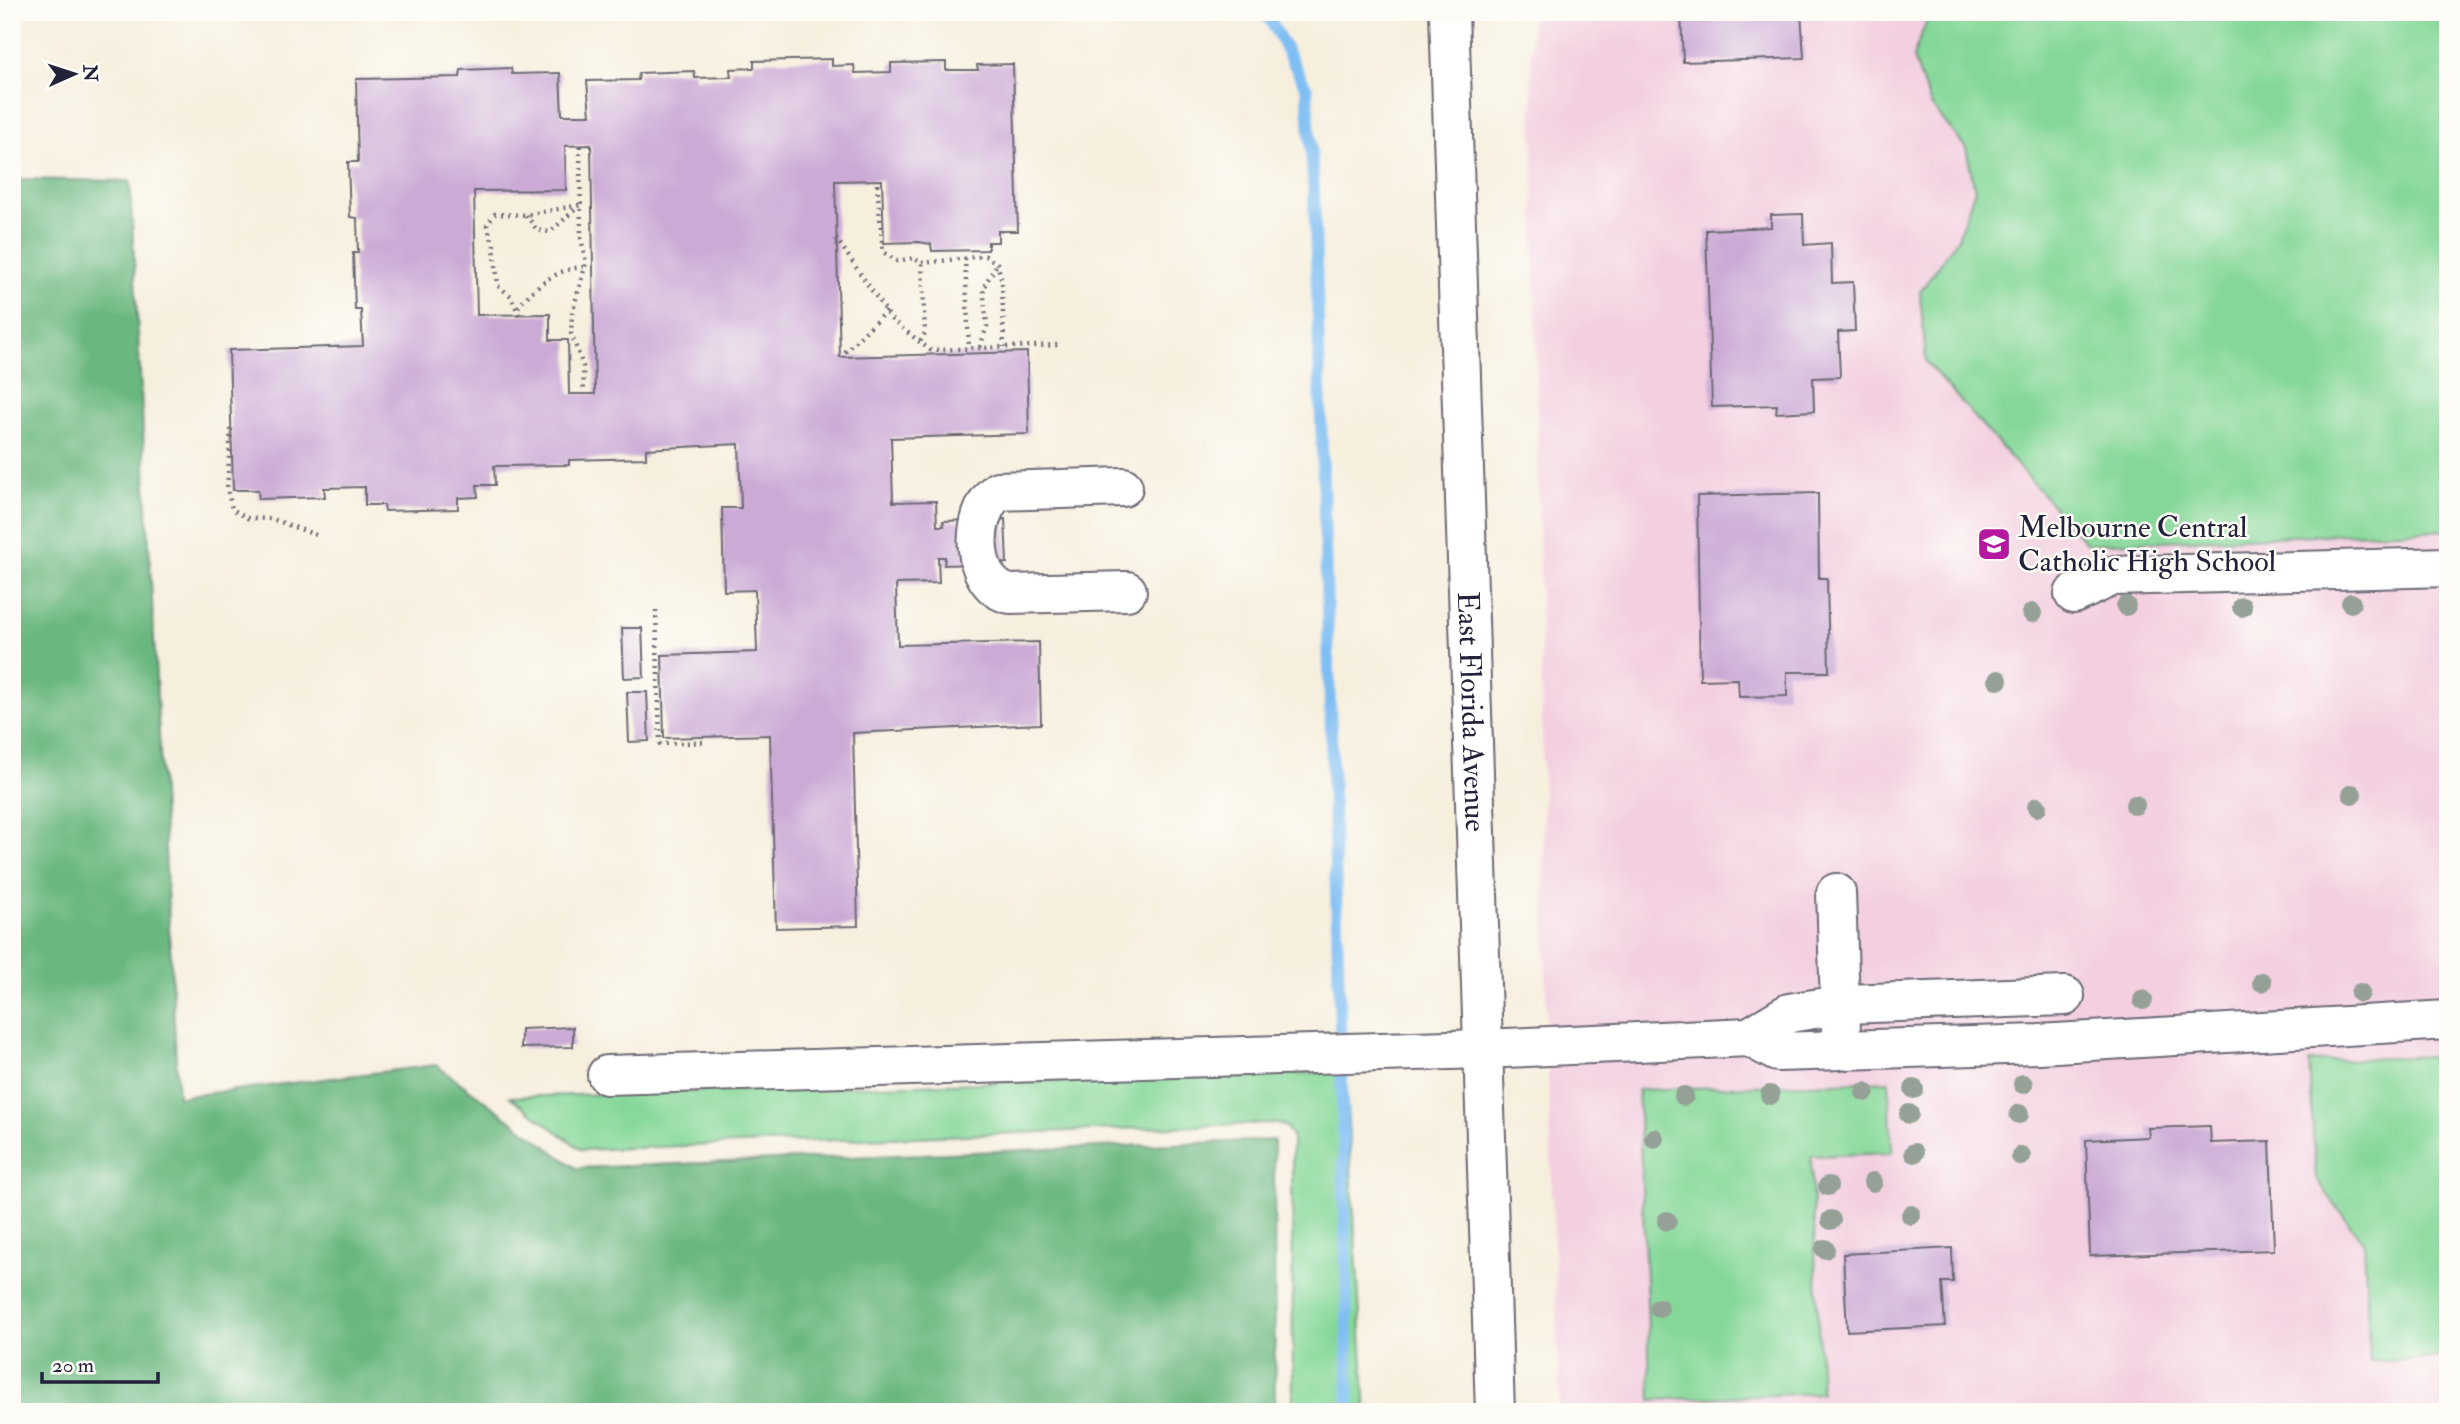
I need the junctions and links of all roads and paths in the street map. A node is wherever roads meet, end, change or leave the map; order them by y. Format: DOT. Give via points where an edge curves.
graph roads {
  1 [pos="1449,12"];
  2 [pos="580,146"];
  3 [pos="877,184"];
  4 [pos="580,205"];
  5 [pos="526,215"];
  6 [pos="836,238"];
  7 [pos="965,258"];
  8 [pos="922,263"];
  9 [pos="997,263"];
  10 [pos="585,267"];
  11 [pos="517,307"];
  12 [pos="886,311"];
  13 [pos="519,315"];
  14 [pos="920,342"];
  15 [pos="1060,345"];
  16 [pos="1004,347"];
  17 [pos="969,348"];
  18 [pos="980,348"];
  19 [pos="840,357"];
  20 [pos="584,394"];
  21 [pos="231,429"];
  22 [pos="1123,487"];
  23 [pos="316,535"];
  24 [pos="2448,568"];
  25 [pos="1127,591"];
  26 [pos="2074,594"];
  27 [pos="656,610"];
  28 [pos="705,742"];
  29 [pos="1836,893"];
  30 [pos="2065,996"];
  31 [pos="1839,1004"];
  32 [pos="2448,1020"];
  33 [pos="1749,1037"];
  34 [pos="1483,1049"];
  35 [pos="1843,1050"];
  36 [pos="607,1075"];
  37 [pos="1495,1412"];
  1 -- 34 [label="street, East Florida Avenue"];
  2 -- 4 [label="path"];
  3 -- 8 [label="path" via="883,252 897,261 913,258"];
  4 -- 5 [label="path"];
  4 -- 5 [label="path" via="550,232 537,230"];
  4 -- 10 [label="path"];
  5 -- 11 [label="path" via="495,214 487,225 498,286"];
  6 -- 12 [label="path"];
  7 -- 8 [label="path"];
  7 -- 9 [label="path" via="985,256"];
  7 -- 17 [label="path"];
  8 -- 14 [label="path" via="925,333"];
  9 -- 16 [label="path"];
  9 -- 18 [label="path" via="983,288 987,326"];
  10 -- 11 [label="path" via="567,268 530,292"];
  10 -- 20 [label="path" via="571,333 583,366"];
  11 -- 13 [label="path"];
  12 -- 14 [label="path"];
  12 -- 19 [label="path"];
  14 -- 17 [label="path" via="930,350"];
  15 -- 16 [label="path"];
  16 -- 18 [label="path"];
  17 -- 18 [label="path"];
  21 -- 23 [label="path" via="227,488 232,509 247,518 272,519"];
  22 -- 25 [label="street" via="998,491 983,509 980,564 986,582 1010,594"];
  24 -- 26 [label="street" via="2113,576"];
  27 -- 28 [label="path" via="660,744"];
  29 -- 31 [label="street"];
  30 -- 31 [label="street"];
  31 -- 33 [label="street" via="1789,1013"];
  31 -- 35 [label="street"];
  32 -- 35 [label="street" via="2066,1043"];
  33 -- 34 [label="street"];
  33 -- 35 [label="street" via="1777,1052"];
  34 -- 36 [label="street"];
  34 -- 37 [label="street, East Florida Avenue"];
}
